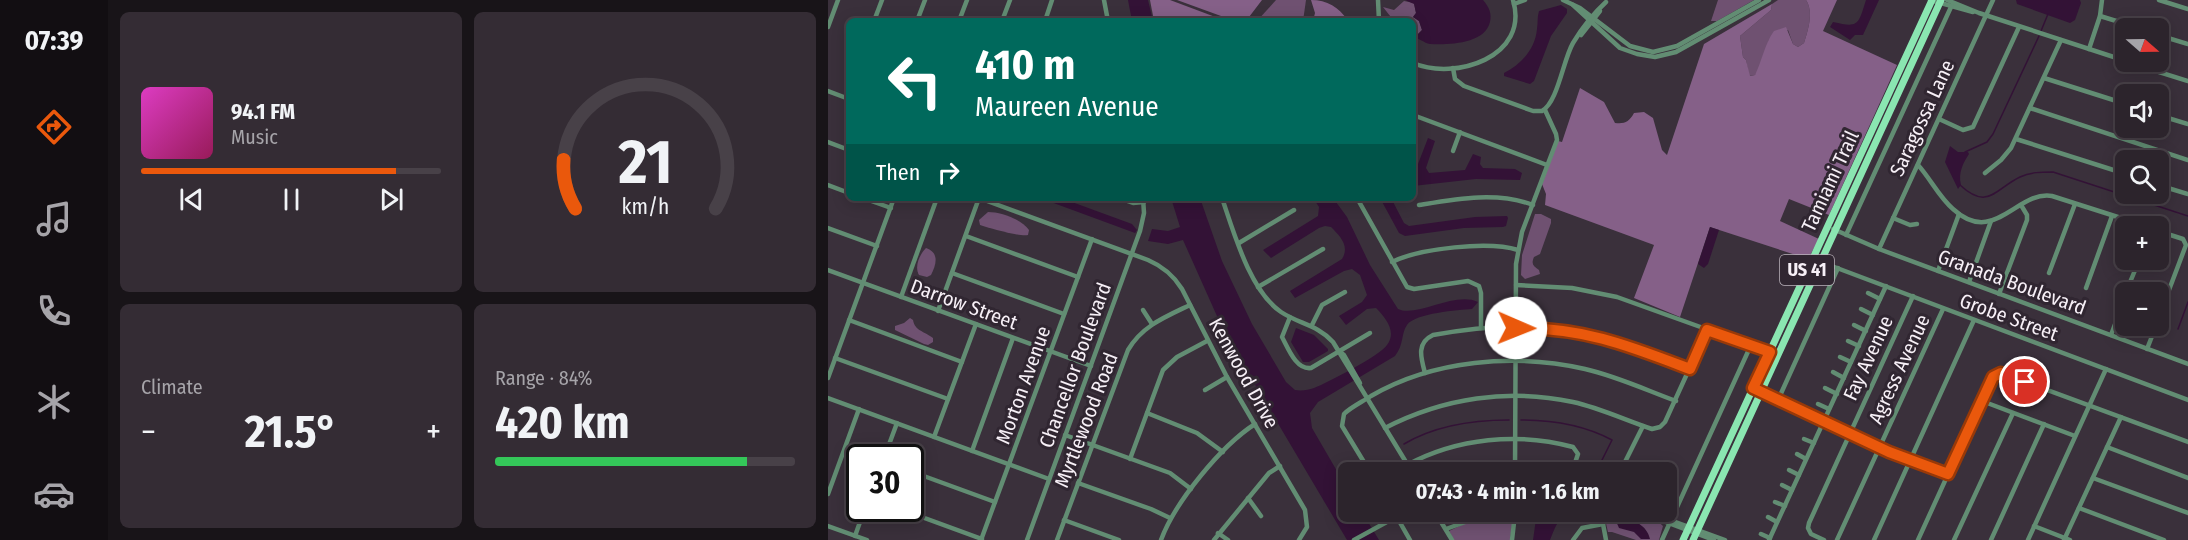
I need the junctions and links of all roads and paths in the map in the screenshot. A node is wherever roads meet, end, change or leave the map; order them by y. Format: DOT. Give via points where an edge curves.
graph roads {
  1 [pos="838,0"];
  2 [pos="882,0"];
  3 [pos="925,0"];
  4 [pos="967,0"];
  5 [pos="1010,0"];
  6 [pos="1052,0"];
  7 [pos="1104,0"];
  8 [pos="1378,0"];
  9 [pos="1525,0"];
  10 [pos="1563,0"];
  11 [pos="1759,0"];
  12 [pos="1769,0"];
  13 [pos="1931,0"];
  14 [pos="1993,0"];
  15 [pos="2102,0"];
  16 [pos="2159,0"];
  17 [pos="1513,1"];
  18 [pos="1606,1"];
  19 [pos="1942,1"];
  20 [pos="1952,3"];
  21 [pos="2188,9"];
  22 [pos="1986,16"];
  23 [pos="2100,16"];
  24 [pos="875,18"];
  25 [pos="918,18"];
  26 [pos="960,18"];
  27 [pos="1003,18"];
  28 [pos="1047,18"];
  29 [pos="1107,18"];
  30 [pos="1379,18"];
  31 [pos="1591,20"];
  32 [pos="2115,21"];
  33 [pos="828,27"];
  34 [pos="2019,27"];
  35 [pos="1619,38"];
  36 [pos="2169,38"];
  37 [pos="2061,40"];
  38 [pos="1615,44"];
  39 [pos="2188,44"];
  40 [pos="1625,47"];
  41 [pos="2089,49"];
  42 [pos="2115,57"];
  43 [pos="1416,64"];
  44 [pos="1455,68"];
  45 [pos="2160,72"];
  46 [pos="2044,78"];
  47 [pos="2188,81"];
  48 [pos="828,91"];
  49 [pos="846,97"];
  50 [pos="2115,101"];
  51 [pos="2030,108"];
  52 [pos="1544,110"];
  53 [pos="1416,118"];
  54 [pos="2169,118"];
  55 [pos="1939,119"];
  56 [pos="2188,124"];
  57 [pos="1460,132"];
  58 [pos="2016,139"];
  59 [pos="828,144"];
  60 [pos="846,149"];
  61 [pos="1453,151"];
  62 [pos="2188,160"];
  63 [pos="1547,165"];
  64 [pos="1917,165"];
  65 [pos="2115,170"];
  66 [pos="1985,173"];
  67 [pos="828,185"];
  68 [pos="2169,188"];
  69 [pos="846,192"];
  70 [pos="2188,194"];
  71 [pos="871,201"];
  72 [pos="893,201"];
  73 [pos="936,201"];
  74 [pos="978,201"];
  75 [pos="987,201"];
  76 [pos="1144,201"];
  77 [pos="1223,201"];
  78 [pos="1359,201"];
  79 [pos="2075,204"];
  80 [pos="1419,205"];
  81 [pos="1533,205"];
  82 [pos="2021,205"];
  83 [pos="891,208"];
  84 [pos="1294,210"];
  85 [pos="1959,214"];
  86 [pos="2112,216"];
  87 [pos="2115,217"];
  88 [pos="1893,218"];
  89 [pos="1991,221"];
  90 [pos="1917,224"];
  91 [pos="1827,227"];
  92 [pos="828,228"];
  93 [pos="1835,230"];
  94 [pos="1846,235"];
  95 [pos="2169,235"];
  96 [pos="966,236"];
  97 [pos="1092,239"];
  98 [pos="1239,243"];
  99 [pos="877,246"];
  100 [pos="1323,249"];
  101 [pos="1879,249"];
  102 [pos="1518,250"];
  103 [pos="1132,254"];
  104 [pos="1392,262"];
  105 [pos="1821,262"];
  106 [pos="1838,268"];
  107 [pos="828,270"];
  108 [pos="1938,271"];
  109 [pos="952,273"];
  110 [pos="2049,273"];
  111 [pos="1078,277"];
  112 [pos="1969,282"];
  113 [pos="863,283"];
  114 [pos="1516,285"];
  115 [pos="1886,286"];
  116 [pos="1258,287"];
  117 [pos="2086,288"];
  118 [pos="2169,290"];
  119 [pos="1346,292"];
  120 [pos="1868,293"];
  121 [pos="1999,294"];
  122 [pos="1913,296"];
  123 [pos="900,297"];
  124 [pos="1880,299"];
  125 [pos="1190,305"];
  126 [pos="1861,309"];
  127 [pos="1943,309"];
  128 [pos="1143,310"];
  129 [pos="938,311"];
  130 [pos="1064,314"];
  131 [pos="1873,315"];
  132 [pos="1290,317"];
  133 [pos="1974,320"];
  134 [pos="849,321"];
  135 [pos="976,324"];
  136 [pos="1152,324"];
  137 [pos="2115,324"];
  138 [pos="1312,325"];
  139 [pos="1854,325"];
  140 [pos="1481,328"];
  141 [pos="1516,328"];
  142 [pos="1707,330"];
  143 [pos="1866,331"];
  144 [pos="1370,333"];
  145 [pos="2111,335"];
  146 [pos="2152,336"];
  147 [pos="1013,338"];
  148 [pos="1207,341"];
  149 [pos="1848,341"];
  150 [pos="1751,345"];
  151 [pos="1858,346"];
  152 [pos="2147,348"];
  153 [pos="1340,351"];
  154 [pos="1051,352"];
  155 [pos="1770,352"];
  156 [pos="1840,357"];
  157 [pos="836,358"];
  158 [pos="962,362"];
  159 [pos="1515,362"];
  160 [pos="1851,362"];
  161 [pos="2188,364"];
  162 [pos="1090,366"];
  163 [pos="1690,369"];
  164 [pos="2106,369"];
  165 [pos="1833,372"];
  166 [pos="1425,373"];
  167 [pos="1227,377"];
  168 [pos="828,378"];
  169 [pos="1844,378"];
  170 [pos="1753,388"];
  171 [pos="1826,388"];
  172 [pos="1205,390"];
  173 [pos="1761,392"];
  174 [pos="1837,394"];
  175 [pos="1515,397"];
  176 [pos="828,398"];
  177 [pos="1368,398"];
  178 [pos="948,399"];
  179 [pos="1778,400"];
  180 [pos="2188,400"];
  181 [pos="1676,401"];
  182 [pos="1982,401"];
  183 [pos="1818,404"];
  184 [pos="2089,406"];
  185 [pos="859,409"];
  186 [pos="1829,409"];
  187 [pos="1147,413"];
  188 [pos="2013,413"];
  189 [pos="2121,417"];
  190 [pos="1824,421"];
  191 [pos="897,423"];
  192 [pos="1255,424"];
  193 [pos="2044,424"];
  194 [pos="1642,426"];
  195 [pos="1385,428"];
  196 [pos="1850,433"];
  197 [pos="1065,435"];
  198 [pos="2075,436"];
  199 [pos="934,437"];
  200 [pos="1804,439"];
  201 [pos="1515,440"];
  202 [pos="2188,442"];
  203 [pos="1814,443"];
  204 [pos="889,444"];
  205 [pos="1092,444"];
  206 [pos="2107,447"];
  207 [pos="1880,448"];
  208 [pos="972,451"];
  209 [pos="1223,452"];
  210 [pos="1797,454"];
  211 [pos="1130,459"];
  212 [pos="1806,459"];
  213 [pos="1910,460"];
  214 [pos="1364,462"];
  215 [pos="1405,462"];
  216 [pos="1413,462"];
  217 [pos="1515,462"];
  218 [pos="1575,462"];
  219 [pos="1625,462"];
  220 [pos="1009,464"];
  221 [pos="1280,466"];
  222 [pos="1789,470"];
  223 [pos="1948,474"];
  224 [pos="1799,475"];
  225 [pos="924,476"];
  226 [pos="2093,478"];
  227 [pos="2188,478"];
  228 [pos="1049,479"];
  229 [pos="1078,483"];
  230 [pos="1782,485"];
  231 [pos="1191,489"];
  232 [pos="1792,490"];
  233 [pos="828,494"];
  234 [pos="1248,498"];
  235 [pos="995,502"];
  236 [pos="1775,502"];
  237 [pos="1785,506"];
  238 [pos="1677,507"];
  239 [pos="2079,508"];
  240 [pos="2188,513"];
  241 [pos="1261,516"];
  242 [pos="1768,517"];
  243 [pos="924,518"];
  244 [pos="1170,518"];
  245 [pos="1064,520"];
  246 [pos="860,522"];
  247 [pos="1383,522"];
  248 [pos="1401,522"];
  249 [pos="1441,522"];
  250 [pos="1464,522"];
  251 [pos="1514,522"];
  252 [pos="1670,522"];
  253 [pos="1777,522"];
  254 [pos="1603,524"];
  255 [pos="828,526"];
  256 [pos="2034,526"];
  257 [pos="1446,529"];
  258 [pos="1689,529"];
  259 [pos="1218,533"];
  260 [pos="1695,534"];
  261 [pos="1761,534"];
  262 [pos="855,536"];
  263 [pos="1769,539"];
  264 [pos="1920,539"];
  265 [pos="2067,539"];
  266 [pos="867,540"];
  267 [pos="982,540"];
  268 [pos="1027,540"];
  269 [pos="1057,540"];
  270 [pos="1119,540"];
  271 [pos="1161,540"];
  272 [pos="1214,540"];
  273 [pos="1228,540"];
  274 [pos="1299,540"];
  275 [pos="1354,540"];
  276 [pos="1410,540"];
  277 [pos="1452,540"];
  278 [pos="1512,540"];
  279 [pos="1573,540"];
  280 [pos="1606,540"];
  281 [pos="1662,540"];
  282 [pos="1683,540"];
  283 [pos="1712,540"];
  284 [pos="1725,540"];
  285 [pos="1824,540"];
  286 [pos="1837,540"];
  287 [pos="1874,540"];
  288 [pos="1954,540"];
  289 [pos="1991,540"];
  290 [pos="2028,540"];
  291 [pos="2164,540"];
  1 -- 33 [label="street"];
  2 -- 24 [label="street"];
  3 -- 25 [label="street"];
  4 -- 26 [label="street"];
  5 -- 27 [label="street"];
  6 -- 28 [label="street"];
  7 -- 29 [label="street"];
  8 -- 30 [label="street"];
  9 -- 17 [label="street"];
  10 -- 31 [label="street"];
  11 -- 40 [label="street" via="1670,49 1646,51"];
  12 -- 40 [label="street" via="1671,54 1647,56"];
  13 -- 19 [label="street"];
  13 -- 91 [label="main road, Tamiami Trail / US 41"];
  14 -- 22 [label="street, Saragossa Lane"];
  15 -- 23 [label="street"];
  16 -- 21 [label="street"];
  17 -- 44 [label="street" via="1515,26 1506,45 1481,61"];
  18 -- 31 [label="street"];
  19 -- 20 [label="street"];
  19 -- 93 [label="main road, Tamiami Trail / US 41"];
  20 -- 22 [label="street"];
  20 -- 94 [label="street"];
  22 -- 34 [label="street"];
  22 -- 55 [label="street, Saragossa Lane"];
  23 -- 32 [label="street"];
  23 -- 41 [label="street"];
  31 -- 35 [label="street"];
  31 -- 38 [label="street"];
  31 -- 52 [label="street" via="1575,40"];
  34 -- 37 [label="street"];
  34 -- 55 [label="street" via="1974,124 1963,130"];
  35 -- 38 [label="street"];
  35 -- 40 [label="street"];
  36 -- 39 [label="street"];
  37 -- 41 [label="street"];
  37 -- 46 [label="street"];
  38 -- 40 [label="street"];
  41 -- 42 [label="street"];
  43 -- 44 [label="street"];
  44 -- 52 [label="street" via="1454,77 1460,83 1533,111"];
  45 -- 47 [label="street"];
  46 -- 50 [label="street"];
  46 -- 51 [label="street"];
  48 -- 49 [label="street"];
  51 -- 58 [label="street"];
  51 -- 62 [label="street"];
  52 -- 63 [label="street" via="1557,141"];
  53 -- 57 [label="street"];
  54 -- 56 [label="street"];
  55 -- 64 [label="street, Saragossa Lane"];
  57 -- 61 [label="street"];
  57 -- 63 [label="street"];
  58 -- 65 [label="street"];
  58 -- 66 [label="street" via="2007,154"];
  59 -- 60 [label="street"];
  63 -- 81 [label="street"];
  64 -- 85 [label="street"];
  64 -- 88 [label="street, Saragossa Lane"];
  67 -- 69 [label="street"];
  68 -- 70 [label="street"];
  71 -- 83 [label="street"];
  72 -- 83 [label="street"];
  73 -- 123 [label="street"];
  74 -- 96 [label="street"];
  75 -- 97 [label="street, Kenwood Drive"];
  76 -- 103 [label="street, Chancellor Boulevard" via="1142,224"];
  77 -- 98 [label="street"];
  78 -- 104 [label="street"];
  79 -- 82 [label="street" via="2043,195"];
  79 -- 86 [label="street"];
  79 -- 110 [label="street"];
  80 -- 81 [label="street" via="1498,197"];
  81 -- 102 [label="street"];
  82 -- 89 [label="street"];
  82 -- 121 [label="street" via="2027,220"];
  83 -- 99 [label="street"];
  84 -- 98 [label="street"];
  85 -- 89 [label="street"];
  85 -- 108 [label="street"];
  86 -- 87 [label="street"];
  86 -- 117 [label="street"];
  88 -- 90 [label="street"];
  88 -- 101 [label="street, Saragossa Lane"];
  89 -- 112 [label="street"];
  91 -- 93 [label="street, Granada Boulevard"];
  91 -- 155 [label="main road, Tamiami Trail / US 41"];
  92 -- 99 [label="street"];
  93 -- 94 [label="street, Granada Boulevard"];
  93 -- 105 [label="main road, Tamiami Trail / US 41"];
  94 -- 101 [label="street, Granada Boulevard"];
  95 -- 118 [label="street" via="2186,241"];
  96 -- 109 [label="street"];
  96 -- 111 [label="street"];
  97 -- 103 [label="street, Kenwood Drive"];
  97 -- 111 [label="street, Morton Avenue"];
  98 -- 116 [label="street"];
  99 -- 113 [label="street"];
  100 -- 116 [label="street"];
  101 -- 108 [label="street, Granada Boulevard"];
  102 -- 104 [label="street" via="1498,245 1465,247"];
  102 -- 114 [label="street"];
  103 -- 125 [label="street, Kenwood Drive" via="1170,273"];
  103 -- 162 [label="street, Chancellor Boulevard"];
  104 -- 140 [label="street" via="1405,285 1412,289 1462,281 1477,284 1481,291"];
  105 -- 106 [label="street, Grobe Street"];
  105 -- 173 [label="main road, Tamiami Trail / US 41"];
  106 -- 115 [label="street, Grobe Street"];
  106 -- 179 [label="street"];
  107 -- 113 [label="street, Darrow Street"];
  108 -- 112 [label="street, Granada Boulevard"];
  109 -- 129 [label="street"];
  109 -- 130 [label="street"];
  111 -- 130 [label="street, Morton Avenue"];
  112 -- 121 [label="street, Granada Boulevard"];
  113 -- 123 [label="street, Darrow Street"];
  113 -- 134 [label="street"];
  114 -- 141 [label="street"];
  114 -- 142 [label="street" via="1596,292"];
  115 -- 122 [label="street, Grobe Street"];
  115 -- 124 [label="street"];
  116 -- 132 [label="street" via="1271,304"];
  119 -- 138 [label="street" via="1322,305"];
  120 -- 124 [label="street"];
  121 -- 145 [label="street, Granada Boulevard"];
  122 -- 127 [label="street, Grobe Street"];
  122 -- 196 [label="street, Fay Avenue"];
  123 -- 129 [label="street, Darrow Street"];
  124 -- 131 [label="street"];
  125 -- 136 [label="street, Myrtlewood Road"];
  125 -- 148 [label="street, Kenwood Drive"];
  126 -- 131 [label="street"];
  127 -- 133 [label="street, Grobe Street"];
  127 -- 207 [label="street, Agress Avenue"];
  128 -- 136 [label="street"];
  129 -- 135 [label="street, Darrow Street"];
  130 -- 154 [label="street, Morton Avenue"];
  131 -- 143 [label="street"];
  132 -- 138 [label="street"];
  132 -- 153 [label="street" via="1282,337 1301,367 1311,368"];
  133 -- 164 [label="street, Grobe Street"];
  133 -- 213 [label="street"];
  134 -- 157 [label="street"];
  134 -- 158 [label="street"];
  135 -- 147 [label="street, Darrow Street"];
  135 -- 158 [label="street"];
  136 -- 205 [label="street, Myrtlewood Road" via="1125,355"];
  137 -- 145 [label="street"];
  138 -- 153 [label="street"];
  139 -- 143 [label="street"];
  140 -- 141 [label="street"];
  140 -- 166 [label="street" via="1427,338 1420,352"];
  141 -- 159 [label="street"];
  141 -- 163 [label="street" via="1550,328 1594,336"];
  142 -- 150 [label="street"];
  142 -- 163 [label="street"];
  143 -- 151 [label="street"];
  144 -- 153 [label="street"];
  145 -- 152 [label="street, Granada Boulevard"];
  146 -- 152 [label="street"];
  147 -- 154 [label="street, Darrow Street"];
  147 -- 208 [label="street"];
  148 -- 167 [label="street, Kenwood Drive"];
  148 -- 187 [label="street" via="1167,365"];
  149 -- 151 [label="street"];
  150 -- 155 [label="street"];
  150 -- 238 [label="street"];
  151 -- 160 [label="street"];
  152 -- 161 [label="street, Granada Boulevard"];
  153 -- 177 [label="street"];
  154 -- 162 [label="street, Darrow Street"];
  154 -- 220 [label="street, Morton Avenue"];
  155 -- 170 [label="main road, Tamiami Trail / US 41"];
  156 -- 160 [label="street"];
  157 -- 168 [label="street"];
  157 -- 178 [label="street"];
  158 -- 178 [label="street"];
  159 -- 166 [label="street" via="1469,364"];
  159 -- 175 [label="street"];
  159 -- 181 [label="street" via="1544,363 1608,375"];
  160 -- 169 [label="street"];
  162 -- 197 [label="street, Chancellor Boulevard"];
  163 -- 181 [label="street"];
  164 -- 180 [label="street, Grobe Street"];
  164 -- 184 [label="street"];
  165 -- 169 [label="street"];
  166 -- 177 [label="street"];
  167 -- 172 [label="street"];
  167 -- 192 [label="street, Kenwood Drive"];
  169 -- 174 [label="street"];
  170 -- 173 [label="street"];
  170 -- 258 [label="main road, Tamiami Trail / US 41"];
  171 -- 174 [label="street"];
  173 -- 179 [label="street"];
  173 -- 260 [label="main road, Tamiami Trail / US 41"];
  174 -- 186 [label="street"];
  175 -- 194 [label="street" via="1573,402"];
  175 -- 195 [label="street" via="1443,404"];
  175 -- 201 [label="street"];
  176 -- 185 [label="street"];
  177 -- 195 [label="street"];
  177 -- 214 [label="street" via="1344,414 1341,422"];
  178 -- 199 [label="street"];
  179 -- 190 [label="street"];
  181 -- 194 [label="street" via="1661,427"];
  182 -- 184 [label="street" via="1992,378 2004,374"];
  182 -- 188 [label="street"];
  182 -- 223 [label="street"];
  183 -- 186 [label="street"];
  184 -- 189 [label="street"];
  184 -- 198 [label="street"];
  185 -- 191 [label="street"];
  185 -- 233 [label="street"];
  186 -- 190 [label="street"];
  187 -- 209 [label="street" via="1197,433"];
  187 -- 211 [label="street"];
  188 -- 193 [label="street"];
  188 -- 288 [label="street"];
  189 -- 202 [label="street"];
  189 -- 206 [label="street"];
  190 -- 196 [label="street"];
  190 -- 203 [label="street"];
  191 -- 199 [label="street"];
  191 -- 204 [label="street"];
  192 -- 209 [label="street"];
  192 -- 221 [label="street, Kenwood Drive"];
  193 -- 198 [label="street"];
  193 -- 289 [label="street"];
  194 -- 219 [label="street"];
  195 -- 215 [label="street"];
  196 -- 207 [label="street"];
  196 -- 285 [label="street, Fay Avenue" via="1809,523 1808,530 1813,536"];
  197 -- 205 [label="street"];
  197 -- 228 [label="street, Chancellor Boulevard"];
  198 -- 256 [label="street"];
  199 -- 208 [label="street"];
  200 -- 203 [label="street"];
  201 -- 216 [label="street" via="1455,445"];
  201 -- 217 [label="street"];
  201 -- 218 [label="street" via="1573,447 1578,454"];
  203 -- 212 [label="street"];
  205 -- 211 [label="street"];
  205 -- 229 [label="street, Myrtlewood Road"];
  206 -- 226 [label="street"];
  206 -- 227 [label="street"];
  207 -- 213 [label="street"];
  207 -- 286 [label="street, Agress Avenue"];
  208 -- 220 [label="street"];
  209 -- 231 [label="street"];
  210 -- 212 [label="street"];
  211 -- 231 [label="street" via="1174,475"];
  212 -- 224 [label="street"];
  213 -- 223 [label="street"];
  213 -- 287 [label="street"];
  220 -- 228 [label="street"];
  220 -- 235 [label="street, Morton Avenue"];
  221 -- 234 [label="street"];
  221 -- 274 [label="street, Kenwood Drive" via="1305,510 1310,527"];
  222 -- 224 [label="street"];
  223 -- 264 [label="street"];
  224 -- 232 [label="street"];
  225 -- 235 [label="street"];
  226 -- 239 [label="street"];
  226 -- 240 [label="street"];
  228 -- 268 [label="street, Chancellor Boulevard"];
  229 -- 244 [label="street"];
  229 -- 245 [label="street, Myrtlewood Road"];
  230 -- 232 [label="street"];
  231 -- 244 [label="street"];
  232 -- 237 [label="street"];
  234 -- 241 [label="street"];
  234 -- 259 [label="street"];
  235 -- 267 [label="street, Morton Avenue"];
  236 -- 237 [label="street"];
  237 -- 253 [label="street"];
  239 -- 265 [label="street"];
  239 -- 291 [label="street"];
  242 -- 253 [label="street"];
  243 -- 267 [label="street"];
  244 -- 271 [label="street"];
  245 -- 269 [label="street, Myrtlewood Road"];
  245 -- 270 [label="street"];
  246 -- 262 [label="street"];
  247 -- 275 [label="street"];
  248 -- 276 [label="street"];
  249 -- 257 [label="street"];
  250 -- 257 [label="street"];
  251 -- 278 [label="street"];
  252 -- 258 [label="street"];
  252 -- 281 [label="street"];
  253 -- 263 [label="street"];
  254 -- 279 [label="street" via="1582,528"];
  254 -- 280 [label="street"];
  255 -- 262 [label="street"];
  256 -- 265 [label="street"];
  256 -- 290 [label="street"];
  257 -- 277 [label="street"];
  258 -- 260 [label="street"];
  258 -- 282 [label="main road, Tamiami Trail / US 41"];
  259 -- 272 [label="street"];
  259 -- 273 [label="street"];
  260 -- 283 [label="street"];
  260 -- 284 [label="street"];
  261 -- 263 [label="street"];
  262 -- 266 [label="street"];
}
